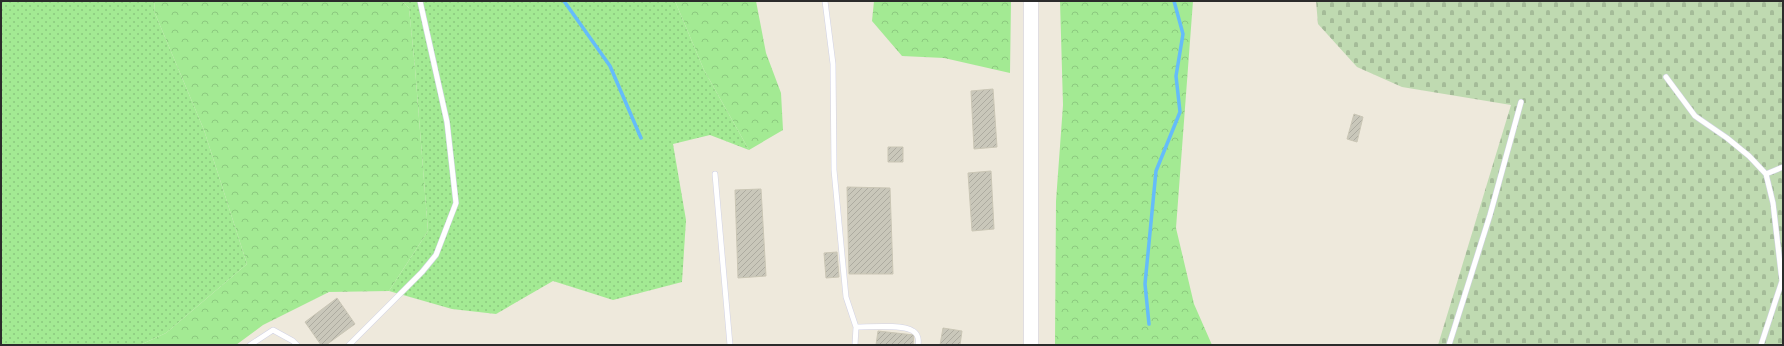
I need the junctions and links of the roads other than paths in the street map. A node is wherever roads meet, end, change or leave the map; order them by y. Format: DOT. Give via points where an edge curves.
graph roads {
  1 [pos="420,1"];
  2 [pos="825,1"];
  3 [pos="1031,1"];
  4 [pos="1666,77"];
  5 [pos="1521,102"];
  6 [pos="1783,167"];
  7 [pos="715,174"];
  8 [pos="1766,174"];
  9 [pos="856,327"];
  10 [pos="250,345"];
  11 [pos="297,345"];
  12 [pos="349,345"];
  13 [pos="730,345"];
  14 [pos="855,345"];
  15 [pos="918,345"];
  16 [pos="1031,345"];
  17 [pos="1449,345"];
  18 [pos="1761,345"];
  1 -- 12 [label="lane" via="447,122 456,203 436,255"];
  2 -- 9 [label="lane" via="833,64 834,170 842,260 846,298"];
  3 -- 16 [label="street"];
  4 -- 8 [label="lane" via="1696,116 1732,143"];
  5 -- 17 [label="lane" via="1490,214"];
  6 -- 8 [label="lane"];
  7 -- 13 [label="lane"];
  8 -- 18 [label="lane" via="1782,281"];
  9 -- 14 [label="lane"];
  9 -- 15 [label="lane" via="907,328 915,332 919,340"];
  10 -- 11 [label="lane" via="273,330"];
}
